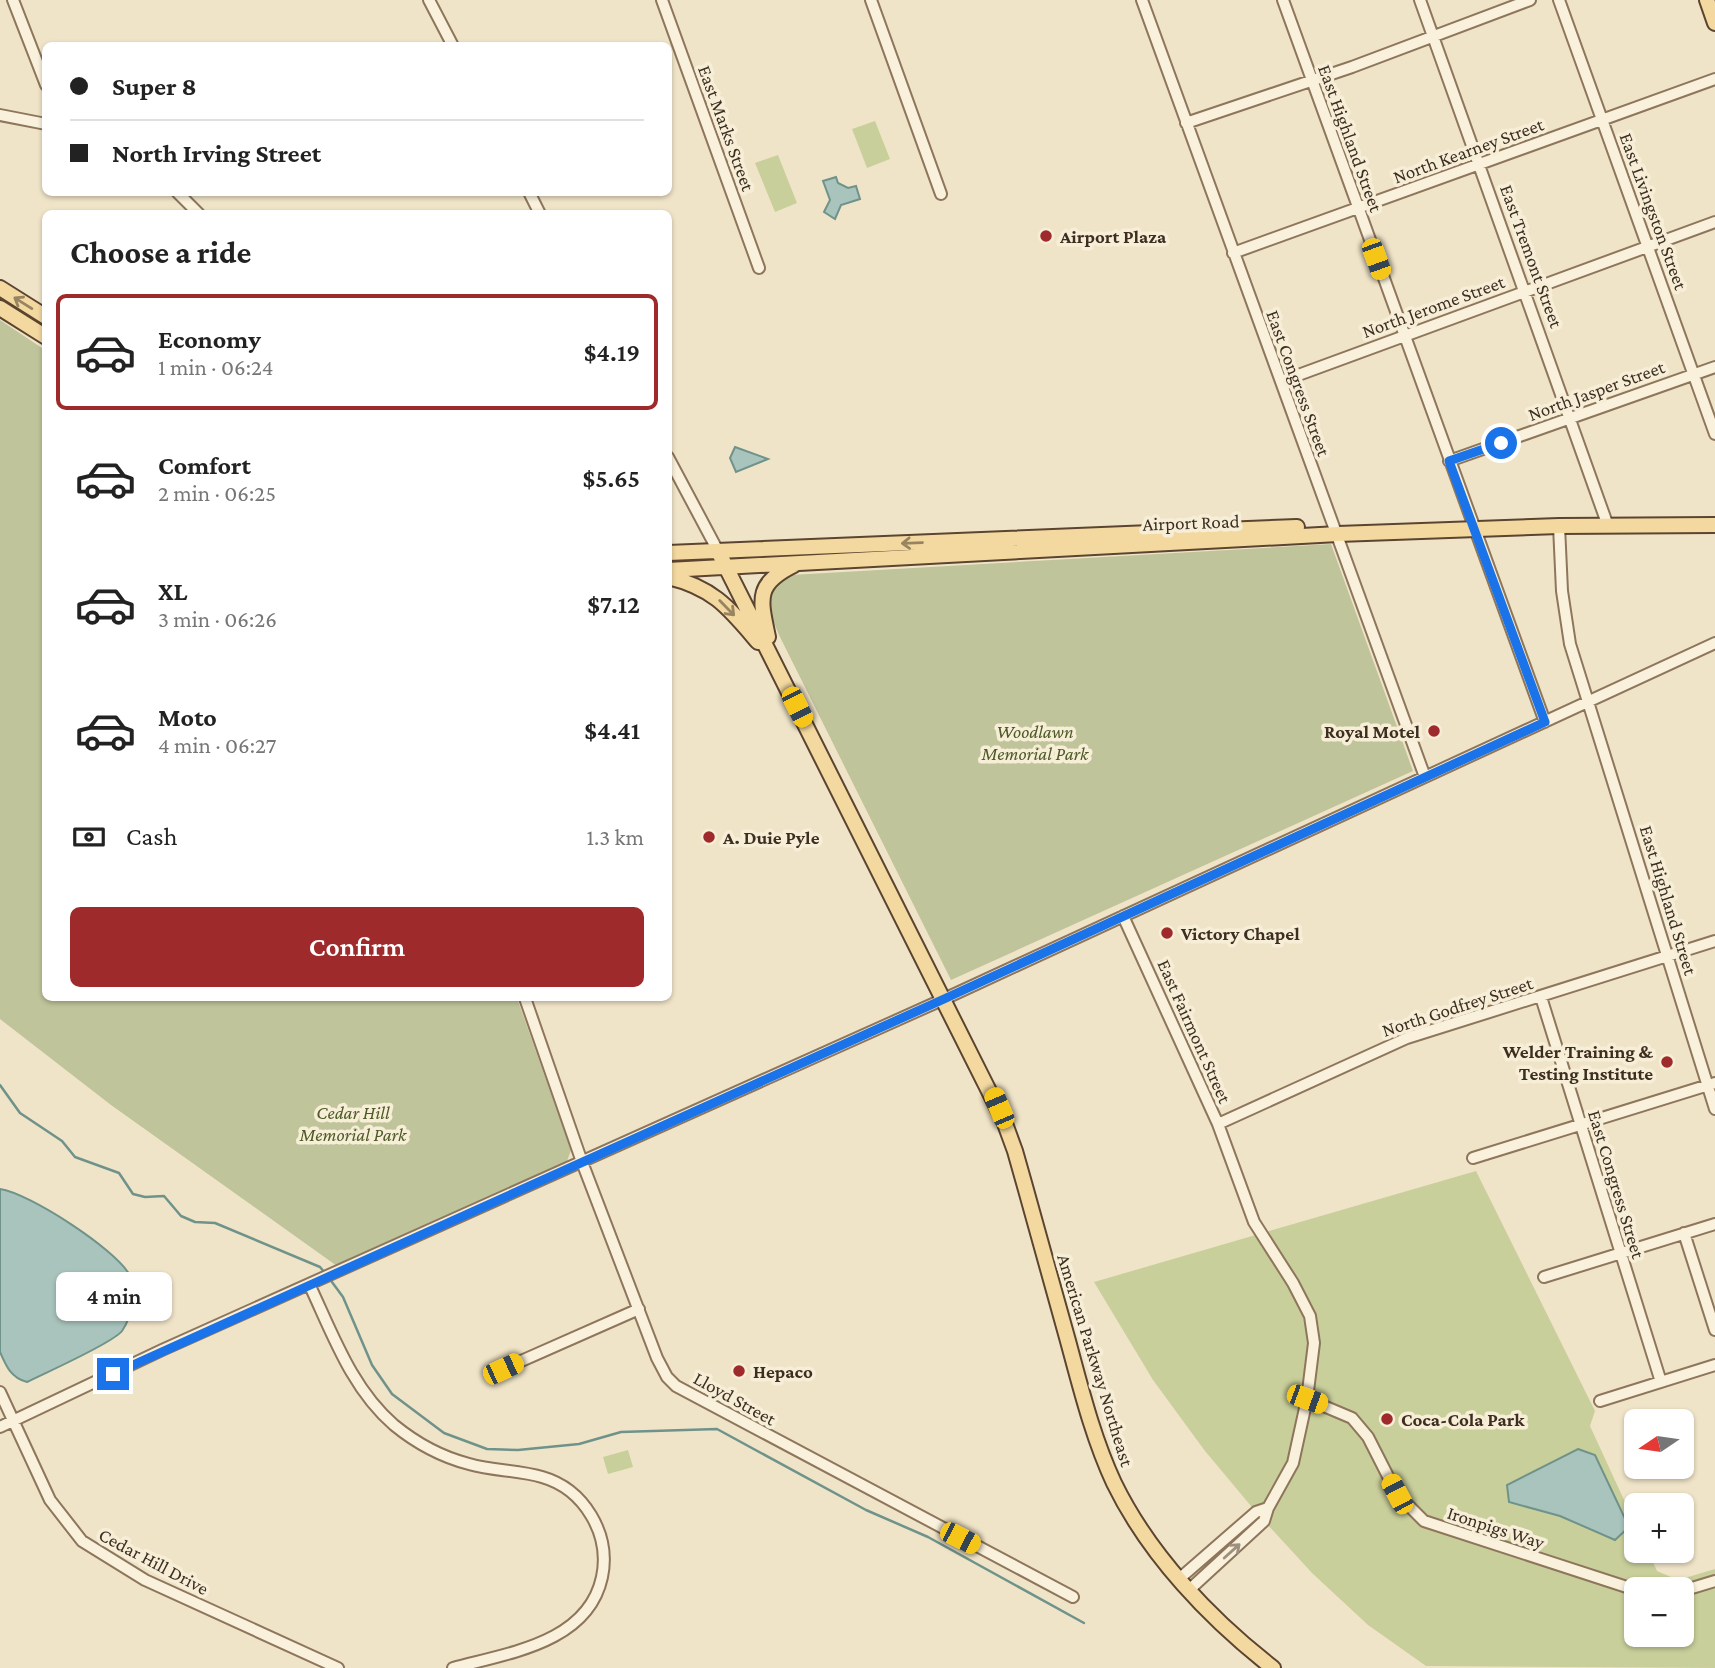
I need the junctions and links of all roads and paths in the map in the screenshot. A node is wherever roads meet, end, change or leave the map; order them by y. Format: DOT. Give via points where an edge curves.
graph roads {
  1 [pos="13,0"];
  2 [pos="429,0"];
  3 [pos="663,0"];
  4 [pos="871,0"];
  5 [pos="1142,0"];
  6 [pos="1283,0"];
  7 [pos="1420,0"];
  8 [pos="1530,0"];
  9 [pos="1559,0"];
  10 [pos="1707,0"];
  11 [pos="1715,23"];
  12 [pos="1433,36"];
  13 [pos="451,42"];
  14 [pos="42,75"];
  15 [pos="1715,79"];
  16 [pos="1312,80"];
  17 [pos="0,115"];
  18 [pos="1602,120"];
  19 [pos="42,123"];
  20 [pos="1186,123"];
  21 [pos="1480,164"];
  22 [pos="941,194"];
  23 [pos="181,196"];
  24 [pos="1357,208"];
  25 [pos="195,210"];
  26 [pos="1715,222"];
  27 [pos="1648,246"];
  28 [pos="1233,253"];
  29 [pos="759,268"];
  30 [pos="0,288"];
  31 [pos="1526,290"];
  32 [pos="0,308"];
  33 [pos="42,314"];
  34 [pos="42,334"];
  35 [pos="1403,335"];
  36 [pos="1715,367"];
  37 [pos="1694,374"];
  38 [pos="1282,381"];
  39 [pos="1571,417"];
  40 [pos="1715,434"];
  41 [pos="1449,461"];
  42 [pos="672,465"];
  43 [pos="1715,516"];
  44 [pos="1607,521"];
  45 [pos="1472,525"];
  46 [pos="1715,525"];
  47 [pos="1559,526"];
  48 [pos="1335,530"];
  49 [pos="718,551"];
  50 [pos="672,553"];
  51 [pos="799,563"];
  52 [pos="726,566"];
  53 [pos="672,570"];
  54 [pos="672,578"];
  55 [pos="1715,643"];
  56 [pos="772,659"];
  57 [pos="1590,701"];
  58 [pos="1545,722"];
  59 [pos="1425,777"];
  60 [pos="1123,915"];
  61 [pos="1715,941"];
  62 [pos="1668,956"];
  63 [pos="1541,997"];
  64 [pos="944,999"];
  65 [pos="526,1001"];
  66 [pos="1711,1084"];
  67 [pos="1715,1109"];
  68 [pos="1218,1124"];
  69 [pos="1580,1125"];
  70 [pos="1473,1158"];
  71 [pos="582,1162"];
  72 [pos="1715,1224"];
  73 [pos="1684,1233"];
  74 [pos="1621,1253"];
  75 [pos="1544,1277"];
  76 [pos="310,1286"];
  77 [pos="639,1309"];
  78 [pos="1715,1330"];
  79 [pos="1715,1366"];
  80 [pos="503,1369"];
  81 [pos="1661,1382"];
  82 [pos="0,1392"];
  83 [pos="1307,1399"];
  84 [pos="1600,1401"];
  85 [pos="13,1421"];
  86 [pos="0,1427"];
  87 [pos="1715,1581"];
  88 [pos="1184,1585"];
  89 [pos="1624,1586"];
  90 [pos="1694,1587"];
  91 [pos="1073,1597"];
  92 [pos="338,1668"];
  93 [pos="453,1668"];
  94 [pos="1273,1668"];
  1 -- 14 [label="street"];
  2 -- 13 [label="street"];
  3 -- 29 [label="street, East Marks Street"];
  4 -- 22 [label="street"];
  5 -- 20 [label="street, East Congress Street"];
  6 -- 16 [label="street, East Highland Street"];
  7 -- 12 [label="street, East Tremont Street"];
  8 -- 12 [label="street"];
  9 -- 18 [label="street, East Livingston Street"];
  10 -- 11 [label="main road"];
  12 -- 16 [label="street"];
  12 -- 21 [label="street, East Tremont Street"];
  15 -- 18 [label="street, North Kearney Street"];
  16 -- 20 [label="street"];
  16 -- 24 [label="street, East Highland Street"];
  17 -- 19 [label="street"];
  18 -- 21 [label="street, North Kearney Street"];
  18 -- 27 [label="street, East Livingston Street"];
  20 -- 28 [label="street, East Congress Street"];
  21 -- 24 [label="street, North Kearney Street"];
  21 -- 31 [label="street, East Tremont Street"];
  23 -- 25 [label="street"];
  24 -- 28 [label="street, North Kearney Street"];
  24 -- 35 [label="street, East Highland Street"];
  26 -- 27 [label="street, North Jerome Street"];
  27 -- 31 [label="street, North Jerome Street"];
  27 -- 37 [label="street, East Livingston Street"];
  28 -- 38 [label="street, East Congress Street"];
  33 -- 30 [label="main road, one-way"];
  31 -- 35 [label="street, North Jerome Street"];
  31 -- 39 [label="street, East Tremont Street"];
  32 -- 34 [label="main road"];
  35 -- 38 [label="street, North Jerome Street"];
  35 -- 41 [label="street, East Highland Street"];
  36 -- 37 [label="street, North Jasper Street"];
  37 -- 39 [label="street, North Jasper Street"];
  37 -- 40 [label="street, East Livingston Street"];
  38 -- 48 [label="street, East Congress Street"];
  39 -- 41 [label="street, North Jasper Street"];
  39 -- 44 [label="street, East Tremont Street"];
  41 -- 45 [label="street, East Highland Street"];
  42 -- 49 [label="street"];
  43 -- 44 [label="main road, Airport Road"];
  44 -- 45 [label="main road, Airport Road"];
  44 -- 46 [label="main road, Airport Road"];
  44 -- 47 [label="main road, Airport Road"];
  45 -- 47 [label="main road, Airport Road"];
  45 -- 48 [label="main road, Airport Road"];
  45 -- 58 [label="street, East Highland Street"];
  47 -- 57 [label="street, East Highland Street" via="1565,620"];
  48 -- 49 [label="main road, Airport Road, one-way"];
  48 -- 51 [label="main road, Airport Road"];
  48 -- 59 [label="street, East Congress Street"];
  49 -- 50 [label="main road, Airport Road"];
  49 -- 52 [label="main road"];
  51 -- 52 [label="main road, Airport Road"];
  51 -- 56 [label="main road" via="771,578 762,594"];
  52 -- 53 [label="main road, Airport Road"];
  52 -- 56 [label="main road"];
  54 -- 56 [label="main road, one-way" via="701,586 721,601"];
  55 -- 57 [label="street"];
  56 -- 64 [label="main road, American Parkway Northeast"];
  57 -- 58 [label="street"];
  57 -- 62 [label="street, East Highland Street"];
  58 -- 59 [label="street"];
  59 -- 60 [label="street"];
  60 -- 64 [label="street"];
  60 -- 68 [label="street, East Fairmont Street"];
  61 -- 62 [label="street, North Godfrey Street"];
  62 -- 63 [label="street, North Godfrey Street"];
  62 -- 66 [label="street, East Highland Street"];
  63 -- 68 [label="street, North Godfrey Street" via="1407,1038"];
  63 -- 69 [label="street, East Congress Street"];
  64 -- 71 [label="street"];
  64 -- 88 [label="main road, American Parkway Northeast" via="993,1095 1015,1151 1097,1443 1132,1515"];
  65 -- 71 [label="street, Lloyd Street"];
  66 -- 67 [label="street, East Highland Street"];
  66 -- 69 [label="street"];
  68 -- 83 [label="street, East Fairmont Street" via="1254,1222 1310,1315 1314,1343"];
  69 -- 70 [label="street"];
  69 -- 74 [label="street, East Congress Street"];
  71 -- 76 [label="street"];
  71 -- 77 [label="street, Lloyd Street"];
  72 -- 73 [label="street"];
  73 -- 74 [label="street"];
  73 -- 78 [label="street"];
  74 -- 75 [label="street"];
  74 -- 81 [label="street, East Congress Street"];
  76 -- 85 [label="street"];
  76 -- 93 [label="street" via="354,1378 394,1424 426,1447 470,1465 528,1473 560,1485 581,1501 597,1527 603,1550 602,1577 591,1605 575,1623 553,1638"];
  77 -- 80 [label="street"];
  77 -- 91 [label="street, Lloyd Street" via="661,1368 676,1386"];
  79 -- 81 [label="street"];
  81 -- 84 [label="street"];
  82 -- 85 [label="street, Cedar Hill Drive"];
  83 -- 88 [label="street" via="1293,1463 1268,1508 1256,1512"];
  83 -- 89 [label="street, Ironpigs Way" via="1352,1418 1368,1437 1397,1494 1424,1521"];
  85 -- 86 [label="street"];
  85 -- 92 [label="street, Cedar Hill Drive" via="50,1500 68,1528 89,1547 145,1580"];
  87 -- 90 [label="street"];
  88 -- 94 [label="main road, American Parkway Northeast" via="1234,1637"];
}
